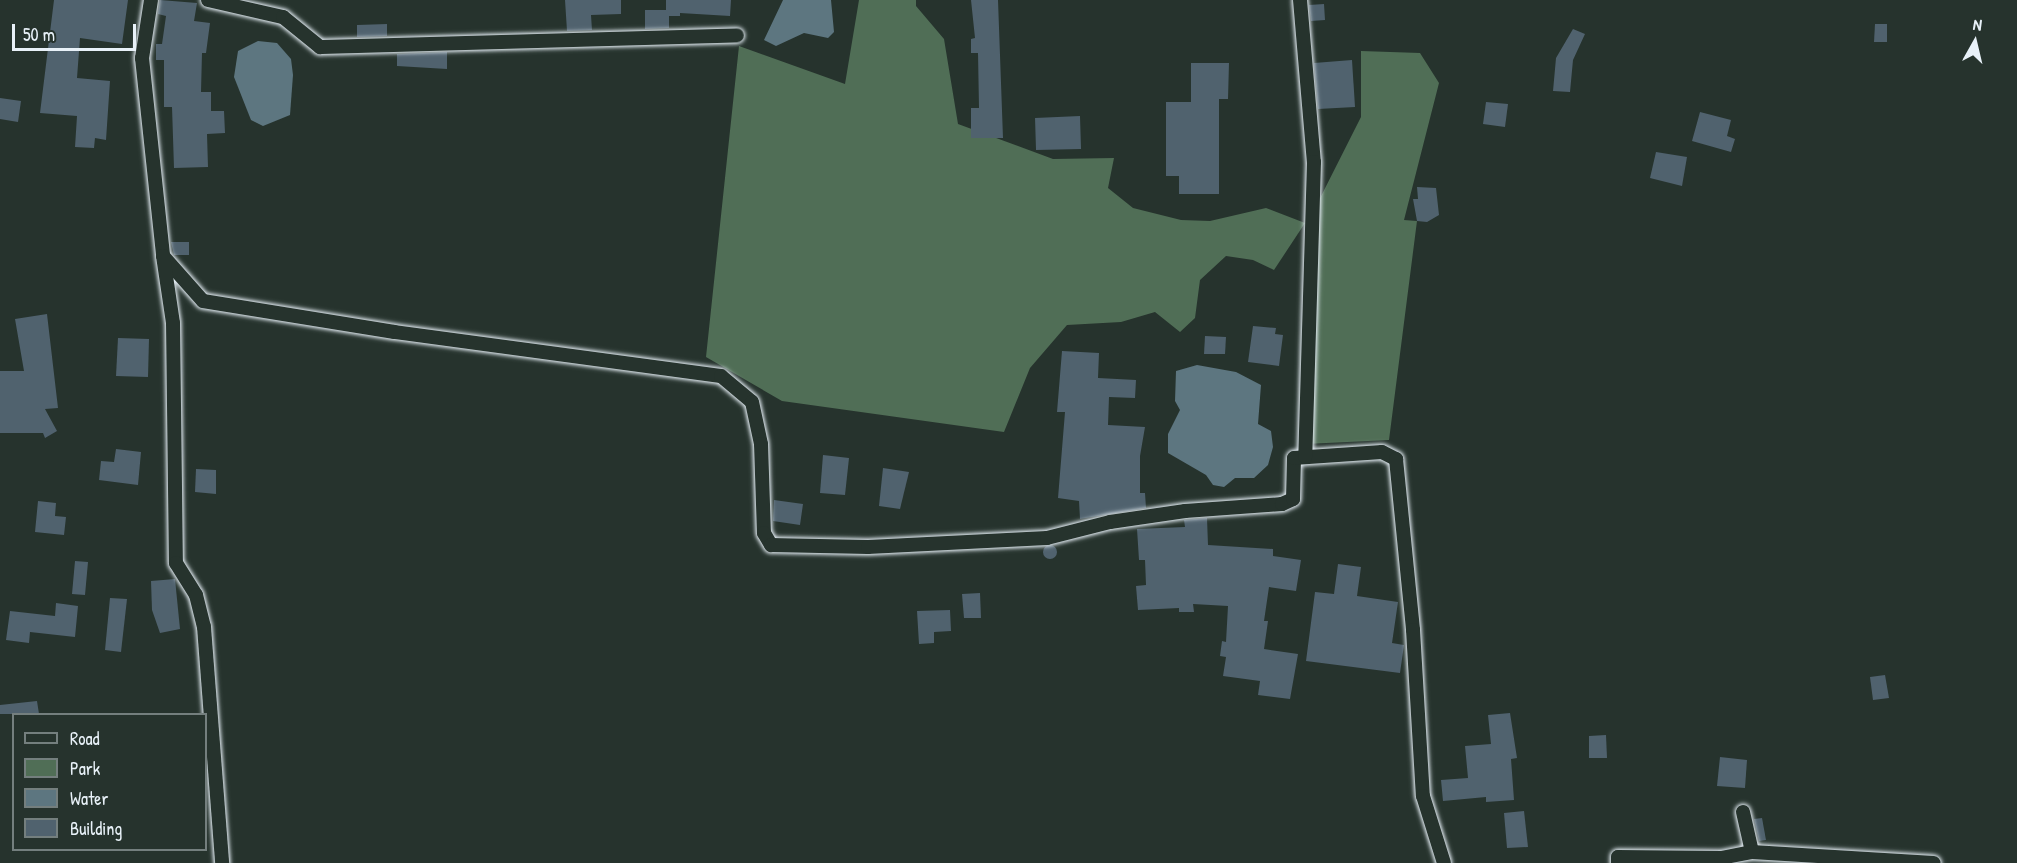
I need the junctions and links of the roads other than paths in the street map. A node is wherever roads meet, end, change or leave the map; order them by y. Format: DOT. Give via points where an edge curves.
graph roads {
  1 [pos="151,0"];
  2 [pos="208,0"];
  3 [pos="1300,0"];
  4 [pos="737,35"];
  5 [pos="163,256"];
  6 [pos="1305,457"];
  7 [pos="1743,812"];
  8 [pos="1752,852"];
  9 [pos="222,863"];
  10 [pos="1444,863"];
  11 [pos="1618,863"];
  12 [pos="1934,863"];
  1 -- 5 [label="street" via="142,58"];
  2 -- 4 [label="street" via="283,17 320,47"];
  3 -- 6 [label="street" via="1314,162"];
  5 -- 6 [label="street" via="203,301 232,308 721,375 752,402 761,444 764,533 771,545 868,547 1047,538 1110,522 1185,511 1282,504 1293,499 1294,458"];
  5 -- 9 [label="street" via="173,322 176,564 196,595 204,627"];
  6 -- 10 [label="street" via="1382,452 1396,459 1413,630 1423,796"];
  7 -- 8 [label="street"];
  8 -- 11 [label="street" via="1721,858 1618,857"];
  8 -- 12 [label="street"];
}
